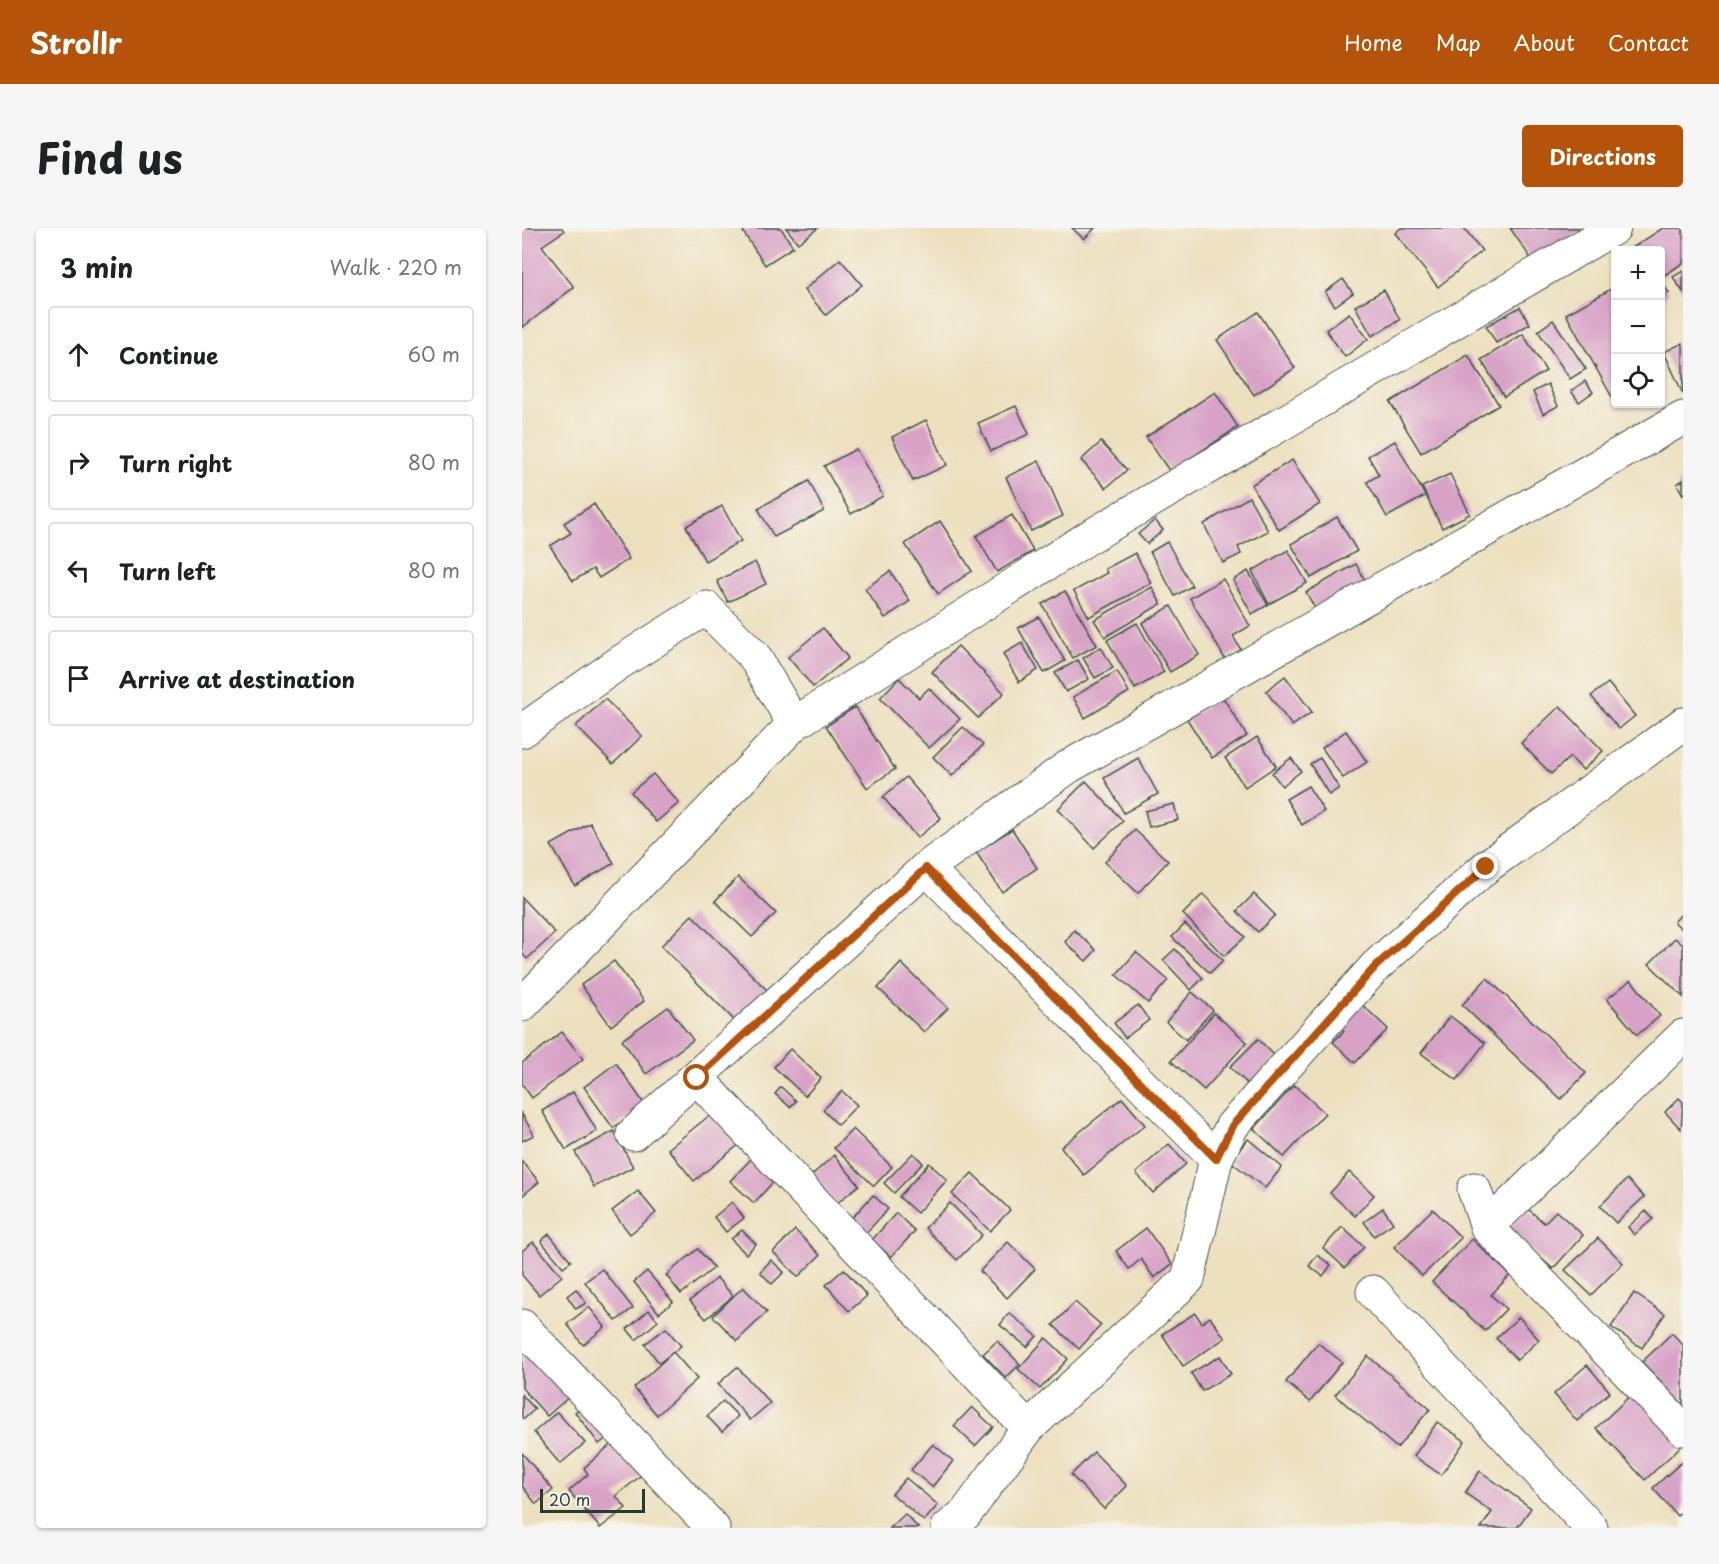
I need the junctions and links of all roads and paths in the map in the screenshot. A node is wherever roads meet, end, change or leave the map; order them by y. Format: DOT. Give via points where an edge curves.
graph roads {
  1 [pos="1614,228"];
  2 [pos="1683,418"];
  3 [pos="794,724"];
  4 [pos="1683,724"];
  5 [pos="522,731"];
  6 [pos="926,868"];
  7 [pos="522,1005"];
  8 [pos="1683,1036"];
  9 [pos="697,1078"];
  10 [pos="633,1134"];
  11 [pos="1216,1159"];
  12 [pos="1474,1189"];
  13 [pos="1487,1227"];
  14 [pos="1373,1292"];
  15 [pos="522,1326"];
  16 [pos="1028,1428"];
  17 [pos="1683,1429"];
  18 [pos="713,1528"];
  19 [pos="948,1528"];
  20 [pos="1591,1528"];
  1 -- 3 [label="street" via="1086,539"];
  2 -- 6 [label="street" via="1068,767"];
  3 -- 5 [label="street" via="754,656 706,608 618,663"];
  3 -- 7 [label="street"];
  4 -- 11 [label="street" via="1486,867 1376,966 1232,1126"];
  6 -- 9 [label="street"];
  6 -- 11 [label="street"];
  8 -- 13 [label="street"];
  9 -- 10 [label="street"];
  9 -- 16 [label="street"];
  11 -- 16 [label="street" via="1188,1280"];
  12 -- 13 [label="street"];
  13 -- 17 [label="street"];
  14 -- 20 [label="street"];
  15 -- 18 [label="street"];
  16 -- 19 [label="street" via="966,1513"];
}
